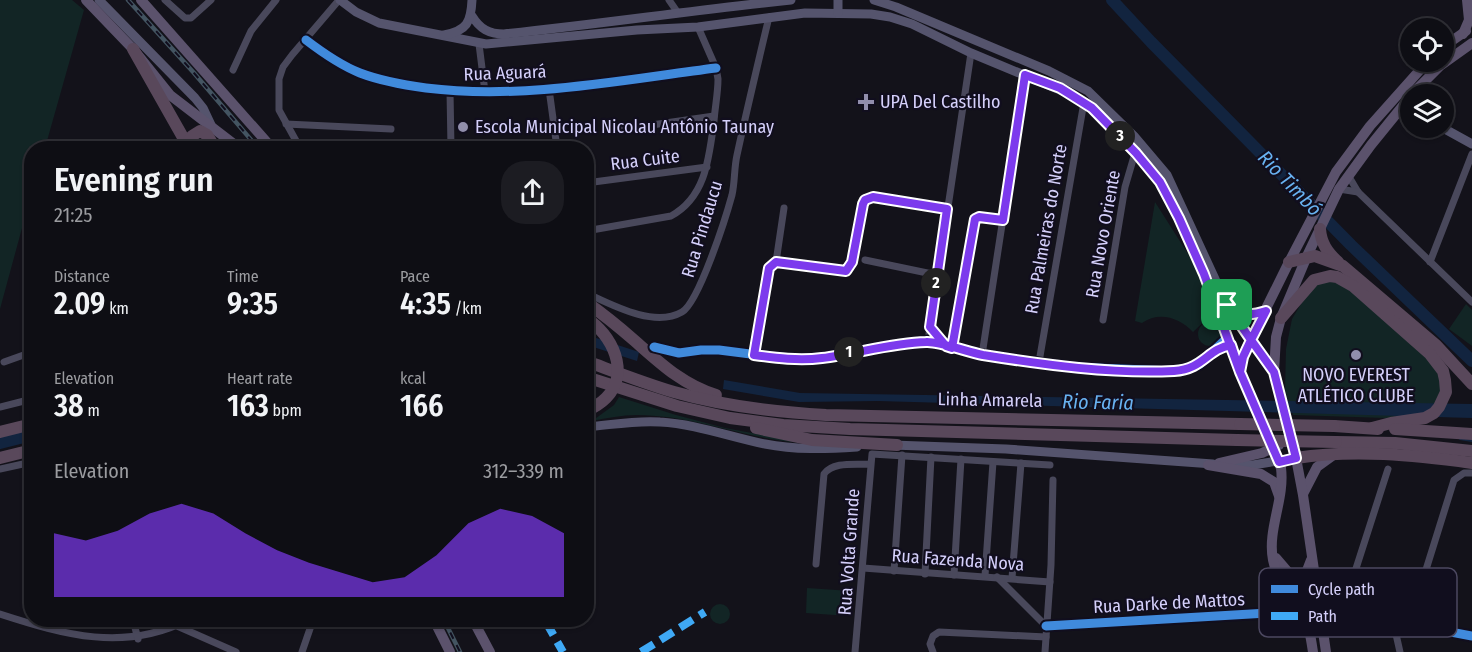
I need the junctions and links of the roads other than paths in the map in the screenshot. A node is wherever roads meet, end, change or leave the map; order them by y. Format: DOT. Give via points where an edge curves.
graph roads {
  1 [pos="86,0"];
  2 [pos="99,0"];
  3 [pos="141,0"];
  4 [pos="165,0"];
  5 [pos="211,0"];
  6 [pos="276,0"];
  7 [pos="340,0"];
  8 [pos="472,0"];
  9 [pos="669,0"];
  10 [pos="791,0"];
  11 [pos="838,0"];
  12 [pos="874,0"];
  13 [pos="1467,0"];
  14 [pos="775,1"];
  15 [pos="697,12"];
  16 [pos="1472,12"];
  17 [pos="678,13"];
  18 [pos="838,13"];
  19 [pos="472,16"];
  20 [pos="769,17"];
  21 [pos="698,27"];
  22 [pos="1467,31"];
  23 [pos="961,33"];
  24 [pos="440,35"];
  25 [pos="306,40"];
  26 [pos="1454,40"];
  27 [pos="1472,43"];
  28 [pos="479,44"];
  29 [pos="134,49"];
  30 [pos="997,49"];
  31 [pos="971,53"];
  32 [pos="716,68"];
  33 [pos="233,70"];
  34 [pos="1025,75"];
  35 [pos="1423,84"];
  36 [pos="549,89"];
  37 [pos="450,91"];
  38 [pos="484,92"];
  39 [pos="1084,102"];
  40 [pos="1400,106"];
  41 [pos="714,116"];
  42 [pos="286,124"];
  43 [pos="211,125"];
  44 [pos="391,129"];
  45 [pos="617,130"];
  46 [pos="1454,134"];
  47 [pos="185,141"];
  48 [pos="190,141"];
  49 [pos="211,141"];
  50 [pos="214,141"];
  51 [pos="230,141"];
  52 [pos="266,141"];
  53 [pos="296,141"];
  54 [pos="451,141"];
  55 [pos="556,141"];
  56 [pos="1472,144"];
  57 [pos="1136,153"];
  58 [pos="1472,154"];
  59 [pos="707,168"];
  60 [pos="1341,181"];
  61 [pos="594,182"];
  62 [pos="1358,192"];
  63 [pos="784,208"];
  64 [pos="947,209"];
  65 [pos="1003,220"];
  66 [pos="1323,222"];
  67 [pos="594,230"];
  68 [pos="1307,256"];
  69 [pos="865,260"];
  70 [pos="776,262"];
  71 [pos="1289,262"];
  72 [pos="1430,262"];
  73 [pos="1344,266"];
  74 [pos="937,275"];
  75 [pos="594,297"];
  76 [pos="1472,302"];
  77 [pos="1227,305"];
  78 [pos="594,310"];
  79 [pos="1266,311"];
  80 [pos="1281,318"];
  81 [pos="1103,320"];
  82 [pos="594,324"];
  83 [pos="930,327"];
  84 [pos="1251,340"];
  85 [pos="928,341"];
  86 [pos="1229,341"];
  87 [pos="654,347"];
  88 [pos="949,347"];
  89 [pos="24,355"];
  90 [pos="754,355"];
  91 [pos="982,355"];
  92 [pos="4,362"];
  93 [pos="1039,362"];
  94 [pos="594,364"];
  95 [pos="1240,372"];
  96 [pos="1274,372"];
  97 [pos="594,380"];
  98 [pos="1472,384"];
  99 [pos="24,401"];
  100 [pos="594,406"];
  101 [pos="739,406"];
  102 [pos="0,407"];
  103 [pos="730,418"];
  104 [pos="24,426"];
  105 [pos="594,427"];
  106 [pos="1372,428"];
  107 [pos="0,432"];
  108 [pos="1472,434"];
  109 [pos="1290,436"];
  110 [pos="1337,447"];
  111 [pos="1274,448"];
  112 [pos="899,450"];
  113 [pos="1472,451"];
  114 [pos="24,456"];
  115 [pos="24,457"];
  116 [pos="931,457"];
  117 [pos="0,458"];
  118 [pos="1296,458"];
  119 [pos="961,459"];
  120 [pos="993,462"];
  121 [pos="1279,462"];
  122 [pos="1021,463"];
  123 [pos="1472,463"];
  124 [pos="870,464"];
  125 [pos="1214,464"];
  126 [pos="1050,465"];
  127 [pos="0,469"];
  128 [pos="1388,469"];
  129 [pos="1472,473"];
  130 [pos="1053,480"];
  131 [pos="1303,495"];
  132 [pos="1280,500"];
  133 [pos="1273,554"];
  134 [pos="1312,556"];
  135 [pos="816,564"];
  136 [pos="863,568"];
  137 [pos="1277,568"];
  138 [pos="1284,568"];
  139 [pos="1308,568"];
  140 [pos="1314,568"];
  141 [pos="1356,568"];
  142 [pos="1426,568"];
  143 [pos="894,571"];
  144 [pos="925,574"];
  145 [pos="954,575"];
  146 [pos="985,576"];
  147 [pos="997,577"];
  148 [pos="1012,578"];
  149 [pos="1050,582"];
  150 [pos="0,614"];
  151 [pos="1259,614"];
  152 [pos="24,621"];
  153 [pos="1046,626"];
  154 [pos="43,627"];
  155 [pos="135,627"];
  156 [pos="175,627"];
  157 [pos="179,627"];
  158 [pos="311,627"];
  159 [pos="438,627"];
  160 [pos="477,627"];
  161 [pos="1457,633"];
  162 [pos="1472,636"];
  163 [pos="1046,637"];
  164 [pos="1310,637"];
  165 [pos="1324,637"];
  166 [pos="1397,637"];
  167 [pos="138,639"];
  168 [pos="236,652"];
  169 [pos="302,652"];
  170 [pos="450,652"];
  171 [pos="490,652"];
  172 [pos="855,652"];
  173 [pos="933,652"];
  174 [pos="1045,652"];
  175 [pos="1313,652"];
  176 [pos="1326,652"];
  177 [pos="1400,652"];
  1 -- 29 [label="main road"];
  2 -- 43 [label="main road" via="195,98"];
  3 -- 52 [label="main road"];
  4 -- 5 [label="street" via="185,18 191,18"];
  6 -- 33 [label="street" via="250,31"];
  7 -- 24 [label="main road" via="379,23"];
  7 -- 25 [label="street"];
  8 -- 19 [label="main road"];
  9 -- 17 [label="street"];
  10 -- 14 [label="main road"];
  11 -- 18 [label="main road"];
  12 -- 23 [label="main road"];
  13 -- 16 [label="main road"];
  13 -- 22 [label="main road"];
  14 -- 15 [label="main road"];
  15 -- 17 [label="main road"];
  15 -- 21 [label="main road" via="693,19"];
  17 -- 19 [label="main road" via="504,34 486,31"];
  18 -- 20 [label="main road"];
  18 -- 31 [label="main road" via="900,20"];
  19 -- 24 [label="main road" via="460,30"];
  20 -- 21 [label="main road"];
  20 -- 75 [label="street, Rua Pindaucu" via="736,156 732,196 690,305 683,312 655,317 627,311"];
  21 -- 28 [label="main road"];
  21 -- 32 [label="street"];
  22 -- 26 [label="main road"];
  23 -- 30 [label="main road"];
  23 -- 31 [label="main road"];
  24 -- 28 [label="main road"];
  25 -- 37 [label="street, Rua Aguará" via="362,74"];
  25 -- 42 [label="street" via="292,55 279,80 279,110"];
  27 -- 35 [label="main road"];
  28 -- 38 [label="street"];
  29 -- 43 [label="main road" via="183,107"];
  29 -- 47 [label="highway"];
  30 -- 31 [label="main road"];
  30 -- 77 [label="main road" via="1088,91 1154,158 1176,191"];
  31 -- 34 [label="main road"];
  31 -- 64 [label="street"];
  32 -- 36 [label="street, Rua Aguará"];
  32 -- 41 [label="street"];
  34 -- 39 [label="main road"];
  34 -- 65 [label="street"];
  36 -- 38 [label="street, Rua Aguará"];
  36 -- 55 [label="street"];
  37 -- 38 [label="street, Rua Aguará"];
  37 -- 54 [label="street"];
  39 -- 57 [label="main road"];
  39 -- 93 [label="street, Rua Palmeiras do Norte"];
  40 -- 60 [label="main road" via="1359,140"];
  41 -- 45 [label="street"];
  41 -- 59 [label="street"];
  42 -- 44 [label="street"];
  42 -- 53 [label="street"];
  43 -- 50 [label="highway"];
  43 -- 51 [label="main road"];
  46 -- 56 [label="main road"];
  48 -- 49 [label="highway" via="200,131"];
  57 -- 81 [label="street, Rua Novo Oriente" via="1125,187"];
  57 -- 86 [label="main road" via="1160,182 1175,210 1209,284"];
  58 -- 72 [label="street"];
  59 -- 61 [label="street, Rua Cuite"];
  59 -- 67 [label="street" via="701,185 683,210 671,216"];
  60 -- 62 [label="street"];
  60 -- 62 [label="street"];
  60 -- 66 [label="main road"];
  60 -- 71 [label="main road" via="1316,209"];
  62 -- 72 [label="street"];
  63 -- 70 [label="street"];
  64 -- 70 [label="street" via="868,198 863,204 852,262 846,271"];
  64 -- 74 [label="street"];
  65 -- 88 [label="street" via="975,219"];
  65 -- 91 [label="street"];
  66 -- 68 [label="main road"];
  66 -- 73 [label="highway" via="1320,238"];
  68 -- 71 [label="highway"];
  68 -- 73 [label="highway"];
  68 -- 80 [label="main road"];
  69 -- 74 [label="street"];
  70 -- 90 [label="street" via="766,274"];
  71 -- 79 [label="main road"];
  72 -- 76 [label="street"];
  73 -- 98 [label="highway" via="1436,345"];
  74 -- 83 [label="street"];
  77 -- 79 [label="main road" via="1242,315"];
  77 -- 84 [label="main road"];
  78 -- 101 [label="highway" via="673,375"];
  79 -- 84 [label="main road"];
  80 -- 96 [label="main road"];
  80 -- 106 [label="highway" via="1314,280 1330,276 1344,280 1430,354 1443,371 1446,392 1434,413"];
  82 -- 100 [label="highway, bridge" via="614,348 617,376 610,393"];
  83 -- 85 [label="street"];
  83 -- 88 [label="street"];
  84 -- 95 [label="main road"];
  84 -- 96 [label="main road"];
  85 -- 88 [label="street"];
  85 -- 90 [label="street" via="822,358"];
  86 -- 93 [label="street" via="1200,364 1174,371"];
  86 -- 95 [label="main road"];
  87 -- 90 [label="street" via="679,353 719,350"];
  88 -- 91 [label="street"];
  89 -- 92 [label="street"];
  91 -- 93 [label="street"];
  94 -- 101 [label="highway, Linha Amarela" via="676,393"];
  95 -- 111 [label="main road"];
  96 -- 109 [label="main road"];
  97 -- 103 [label="highway, Linha Amarela"];
  99 -- 102 [label="street"];
  101 -- 106 [label="highway, Linha Amarela, bridge" via="826,415"];
  103 -- 110 [label="highway, Linha Amarela, bridge" via="839,429 1237,440"];
  103 -- 112 [label="highway" via="762,430 812,440"];
  104 -- 107 [label="highway"];
  105 -- 112 [label="main road" via="658,422 792,448"];
  106 -- 108 [label="highway, Linha Amarela"];
  109 -- 111 [label="main road"];
  109 -- 118 [label="main road"];
  110 -- 113 [label="highway, Linha Amarela" via="1395,443"];
  110 -- 118 [label="highway"];
  110 -- 123 [label="highway"];
  110 -- 131 [label="main road" via="1317,467"];
  111 -- 121 [label="main road"];
  111 -- 125 [label="main road"];
  112 -- 116 [label="street"];
  112 -- 124 [label="street, Rua Volta Grande" via="872,454"];
  112 -- 125 [label="main road" via="1006,449"];
  112 -- 143 [label="street"];
  114 -- 117 [label="highway"];
  115 -- 127 [label="street"];
  116 -- 119 [label="street"];
  116 -- 144 [label="street"];
  118 -- 121 [label="main road"];
  118 -- 131 [label="main road"];
  119 -- 120 [label="street"];
  119 -- 145 [label="street"];
  120 -- 122 [label="street"];
  120 -- 146 [label="street"];
  121 -- 125 [label="main road"];
  121 -- 132 [label="main road"];
  122 -- 126 [label="street"];
  122 -- 148 [label="street"];
  124 -- 135 [label="street" via="835,466 824,474"];
  124 -- 136 [label="street, Rua Volta Grande"];
  125 -- 132 [label="main road" via="1261,474 1274,482"];
  128 -- 141 [label="street"];
  129 -- 142 [label="street" via="1454,480"];
  130 -- 149 [label="street"];
  131 -- 134 [label="main road"];
  132 -- 133 [label="main road"];
  133 -- 137 [label="main road"];
  133 -- 138 [label="main road"];
  134 -- 139 [label="main road"];
  134 -- 140 [label="main road"];
  136 -- 143 [label="street, Rua Fazenda Nova"];
  136 -- 172 [label="street, Rua Volta Grande"];
  143 -- 144 [label="street, Rua Fazenda Nova"];
  144 -- 145 [label="street, Rua Fazenda Nova"];
  145 -- 146 [label="street, Rua Fazenda Nova"];
  146 -- 147 [label="street, Rua Fazenda Nova"];
  147 -- 148 [label="street, Rua Fazenda Nova"];
  147 -- 153 [label="street"];
  148 -- 149 [label="street, Rua Fazenda Nova"];
  149 -- 153 [label="street"];
  150 -- 152 [label="street"];
  151 -- 153 [label="street, Rua Darke de Mattos"];
  153 -- 163 [label="street"];
  154 -- 167 [label="street" via="86,640"];
  155 -- 167 [label="street"];
  156 -- 167 [label="street"];
  157 -- 168 [label="street"];
  158 -- 169 [label="street"];
  159 -- 170 [label="main road"];
  160 -- 171 [label="main road"];
  161 -- 162 [label="street, Rua Darke de Mattos"];
  163 -- 173 [label="street" via="939,632 930,644"];
  163 -- 174 [label="street"];
  164 -- 175 [label="main road"];
  165 -- 176 [label="main road"];
  166 -- 177 [label="street"];
}
